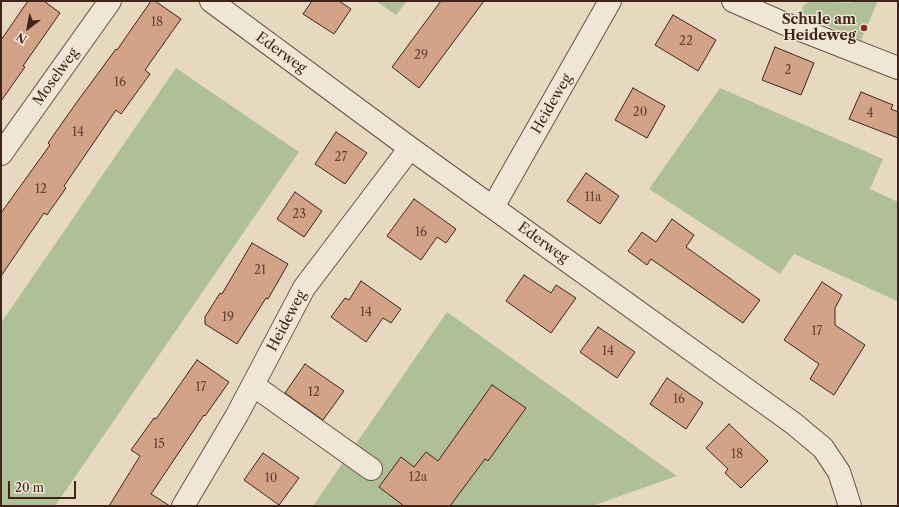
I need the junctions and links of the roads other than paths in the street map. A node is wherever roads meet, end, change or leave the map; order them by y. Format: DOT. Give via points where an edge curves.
graph roads {
  1 [pos="110,1"];
  2 [pos="211,1"];
  3 [pos="610,1"];
  4 [pos="733,1"];
  5 [pos="898,68"];
  6 [pos="410,148"];
  7 [pos="1,154"];
  8 [pos="493,207"];
  9 [pos="253,385"];
  10 [pos="371,469"];
  11 [pos="184,506"];
  12 [pos="850,506"];
  1 -- 7 [label="street, Moselweg"];
  2 -- 6 [label="street, Ederweg"];
  3 -- 8 [label="street, Heideweg"];
  4 -- 5 [label="street"];
  6 -- 8 [label="street, Ederweg"];
  6 -- 9 [label="street, Heideweg" via="304,288"];
  8 -- 12 [label="street, Ederweg" via="737,382 823,448 839,472"];
  9 -- 10 [label="street"];
  9 -- 11 [label="street, Heideweg"];
}
